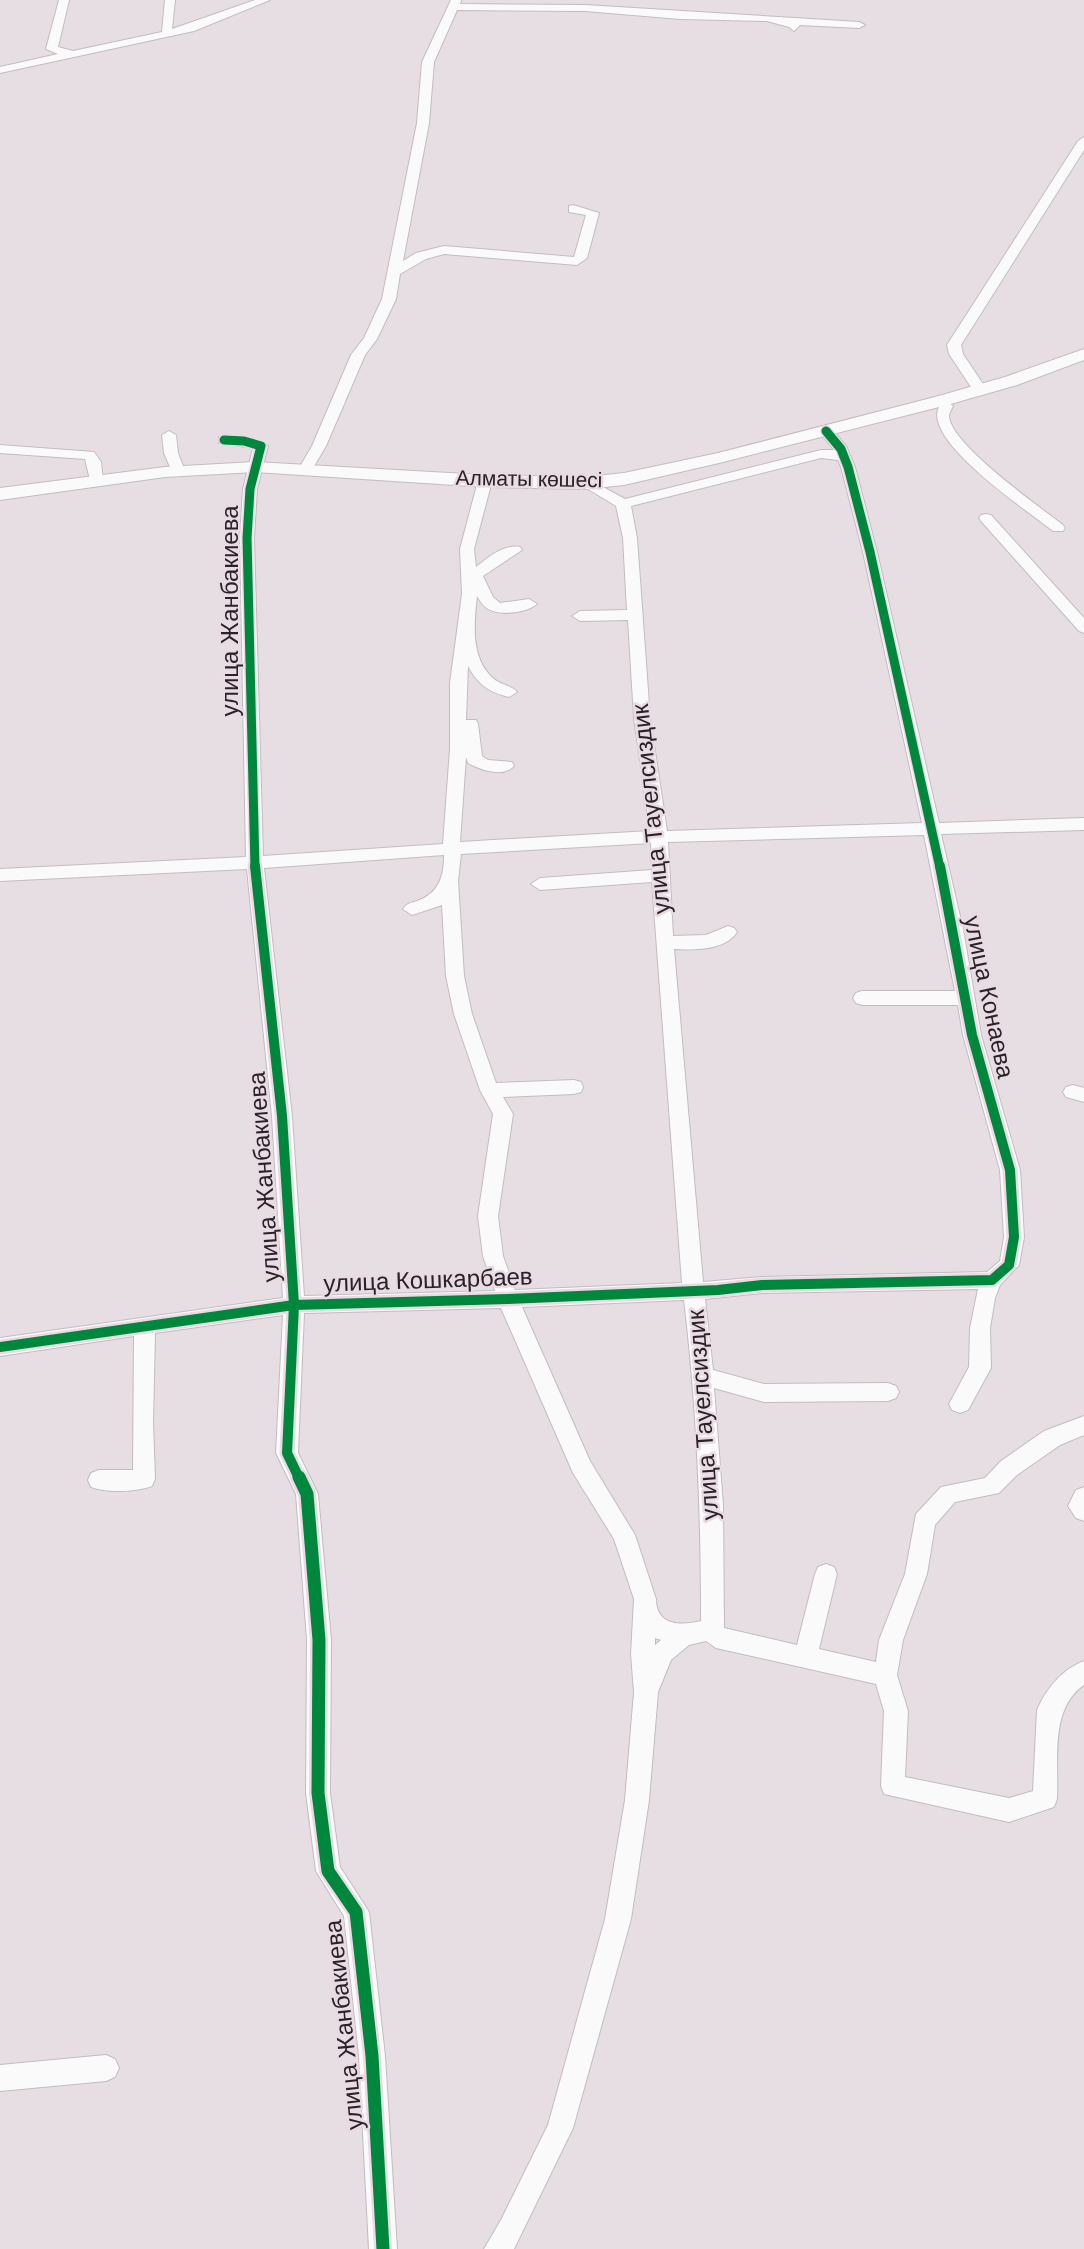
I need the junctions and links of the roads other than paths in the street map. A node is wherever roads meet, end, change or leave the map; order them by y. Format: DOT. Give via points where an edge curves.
graph roads {
  1 [pos="64,0"];
  2 [pos="170,0"];
  3 [pos="265,0"];
  4 [pos="454,4"];
  5 [pos="859,25"];
  6 [pos="167,33"];
  7 [pos="54,50"];
  8 [pos="73,54"];
  9 [pos="0,64"];
  10 [pos="0,70"];
  11 [pos="1084,141"];
  12 [pos="573,209"];
  13 [pos="394,272"];
  14 [pos="1084,354"];
  15 [pos="980,390"];
  16 [pos="941,401"];
  17 [pos="826,431"];
  18 [pos="169,435"];
  19 [pos="224,440"];
  20 [pos="0,449"];
  21 [pos="844,457"];
  22 [pos="255,467"];
  23 [pos="305,470"];
  24 [pos="178,471"];
  25 [pos="96,481"];
  26 [pos="485,481"];
  27 [pos="585,483"];
  28 [pos="0,494"];
  29 [pos="623,504"];
  30 [pos="986,518"];
  31 [pos="1058,528"];
  32 [pos="515,550"];
  33 [pos="470,577"];
  34 [pos="529,604"];
  35 [pos="635,615"];
  36 [pos="580,616"];
  37 [pos="465,625"];
  38 [pos="1084,628"];
  39 [pos="509,692"];
  40 [pos="457,698"];
  41 [pos="506,766"];
  42 [pos="1084,824"];
  43 [pos="931,829"];
  44 [pos="659,836"];
  45 [pos="453,849"];
  46 [pos="255,863"];
  47 [pos="0,875"];
  48 [pos="661,875"];
  49 [pos="449,881"];
  50 [pos="540,884"];
  51 [pos="412,909"];
  52 [pos="728,932"];
  53 [pos="664,942"];
  54 [pos="862,999"];
  55 [pos="965,999"];
  56 [pos="574,1087"];
  57 [pos="489,1090"];
  58 [pos="992,1280"];
  59 [pos="693,1290"];
  60 [pos="508,1299"];
  61 [pos="294,1305"];
  62 [pos="145,1326"];
  63 [pos="0,1347"];
  64 [pos="704,1377"];
  65 [pos="888,1392"];
  66 [pos="960,1404"];
  67 [pos="1084,1424"];
  68 [pos="99,1480"];
  69 [pos="1084,1497"];
  70 [pos="1084,1511"];
  71 [pos="826,1574"];
  72 [pos="644,1610"];
  73 [pos="713,1629"];
  74 [pos="683,1636"];
  75 [pos="804,1657"];
  76 [pos="1084,1672"];
  77 [pos="885,1675"];
  78 [pos="646,1692"];
  79 [pos="106,2068"];
  80 [pos="0,2078"];
  81 [pos="383,2249"];
  82 [pos="498,2249"];
  1 -- 7 [label="street"];
  2 -- 6 [label="street"];
  3 -- 6 [label="street" via="210,23"];
  4 -- 5 [label="street"];
  4 -- 13 [label="street" via="428,62 422,123"];
  6 -- 8 [label="street"];
  7 -- 8 [label="street"];
  7 -- 9 [label="street"];
  8 -- 10 [label="street"];
  11 -- 15 [label="street" via="954,345"];
  12 -- 13 [label="street" via="593,213 577,261 444,250 421,256"];
  13 -- 23 [label="street" via="390,299 358,355"];
  14 -- 15 [label="main road, Алматы көшесі"];
  15 -- 16 [label="main road, Алматы көшесі"];
  16 -- 17 [label="main road, Алматы көшесі"];
  16 -- 31 [label="street" via="946,406 945,424 976,464"];
  17 -- 21 [label="street, улица Конаева"];
  17 -- 27 [label="main road, Алматы көшесі" via="673,469"];
  18 -- 24 [label="street"];
  19 -- 22 [label="street" via="261,446"];
  20 -- 25 [label="street" via="89,455"];
  21 -- 29 [label="street" via="821,454"];
  21 -- 43 [label="street, улица Конаева" via="879,589"];
  22 -- 23 [label="main road, Алматы көшесі"];
  22 -- 24 [label="main road, Алматы көшесі"];
  22 -- 46 [label="street, улица Жанбакиева" via="247,538"];
  23 -- 26 [label="main road, Алматы көшесі"];
  24 -- 25 [label="main road, Алматы көшесі"];
  25 -- 28 [label="main road, Алматы көшесі"];
  26 -- 27 [label="main road, Алматы көшесі"];
  26 -- 33 [label="street" via="467,549"];
  27 -- 29 [label="street"];
  29 -- 35 [label="street, улица Тауелсиздик"];
  30 -- 38 [label="street"];
  32 -- 33 [label="street" via="501,552"];
  33 -- 34 [label="street" via="477,578 488,604 496,608"];
  33 -- 37 [label="street"];
  35 -- 36 [label="street"];
  35 -- 44 [label="street, улица Тауелсиздик" via="642,718"];
  37 -- 39 [label="street" via="476,667 486,683"];
  37 -- 40 [label="street"];
  40 -- 41 [label="street" via="470,724 474,759 485,765"];
  40 -- 45 [label="street"];
  42 -- 43 [label="street"];
  43 -- 44 [label="street"];
  43 -- 55 [label="street, улица Конаева"];
  44 -- 45 [label="street"];
  44 -- 48 [label="street, улица Тауелсиздик"];
  45 -- 46 [label="street"];
  45 -- 49 [label="street"];
  46 -- 47 [label="street"];
  46 -- 61 [label="street, улица Жанбакиева" via="282,1116"];
  48 -- 50 [label="street"];
  48 -- 53 [label="street, улица Тауелсиздик"];
  49 -- 51 [label="street" via="439,898"];
  49 -- 57 [label="street" via="463,1014"];
  52 -- 53 [label="street" via="701,942"];
  53 -- 59 [label="street, улица Тауелсиздик"];
  54 -- 55 [label="street"];
  55 -- 58 [label="street, улица Конаева" via="1010,1170 1014,1237 1009,1265"];
  56 -- 57 [label="street"];
  57 -- 60 [label="street" via="503,1114 488,1216 493,1256"];
  58 -- 59 [label="street"];
  58 -- 66 [label="street, улица Конаева" via="980,1328 979,1368"];
  59 -- 60 [label="street, улица Кошкарбаев"];
  59 -- 64 [label="street, улица Тауелсиздик"];
  60 -- 61 [label="street, улица Кошкарбаев"];
  60 -- 72 [label="street" via="581,1466 624,1535 645,1599"];
  61 -- 62 [label="street, улица Кошкарбаев"];
  61 -- 81 [label="street, улица Жанбакиева" via="287,1453 307,1494 319,1640 318,1793 328,1871 356,1912 372,2056"];
  62 -- 63 [label="street, улица Кошкарбаев"];
  62 -- 68 [label="street" via="144,1479"];
  64 -- 65 [label="street" via="764,1393"];
  64 -- 73 [label="street, улица Тауелсиздик"];
  67 -- 77 [label="street" via="1052,1438 991,1486 949,1494 924,1521 916,1574 891,1640"];
  69 -- 70 [label="street" via="1079,1506"];
  71 -- 75 [label="street"];
  72 -- 74 [label="street" via="655,1627"];
  72 -- 78 [label="street"];
  73 -- 74 [label="street"];
  73 -- 75 [label="street" via="716,1637"];
  74 -- 78 [label="street" via="663,1653"];
  75 -- 77 [label="street"];
  76 -- 77 [label="street" via="1065,1685 1049,1710 1045,1799 1009,1810 893,1786 896,1711"];
  78 -- 82 [label="street" via="637,1800 618,1919 560,2128"];
  79 -- 80 [label="street"];
}
